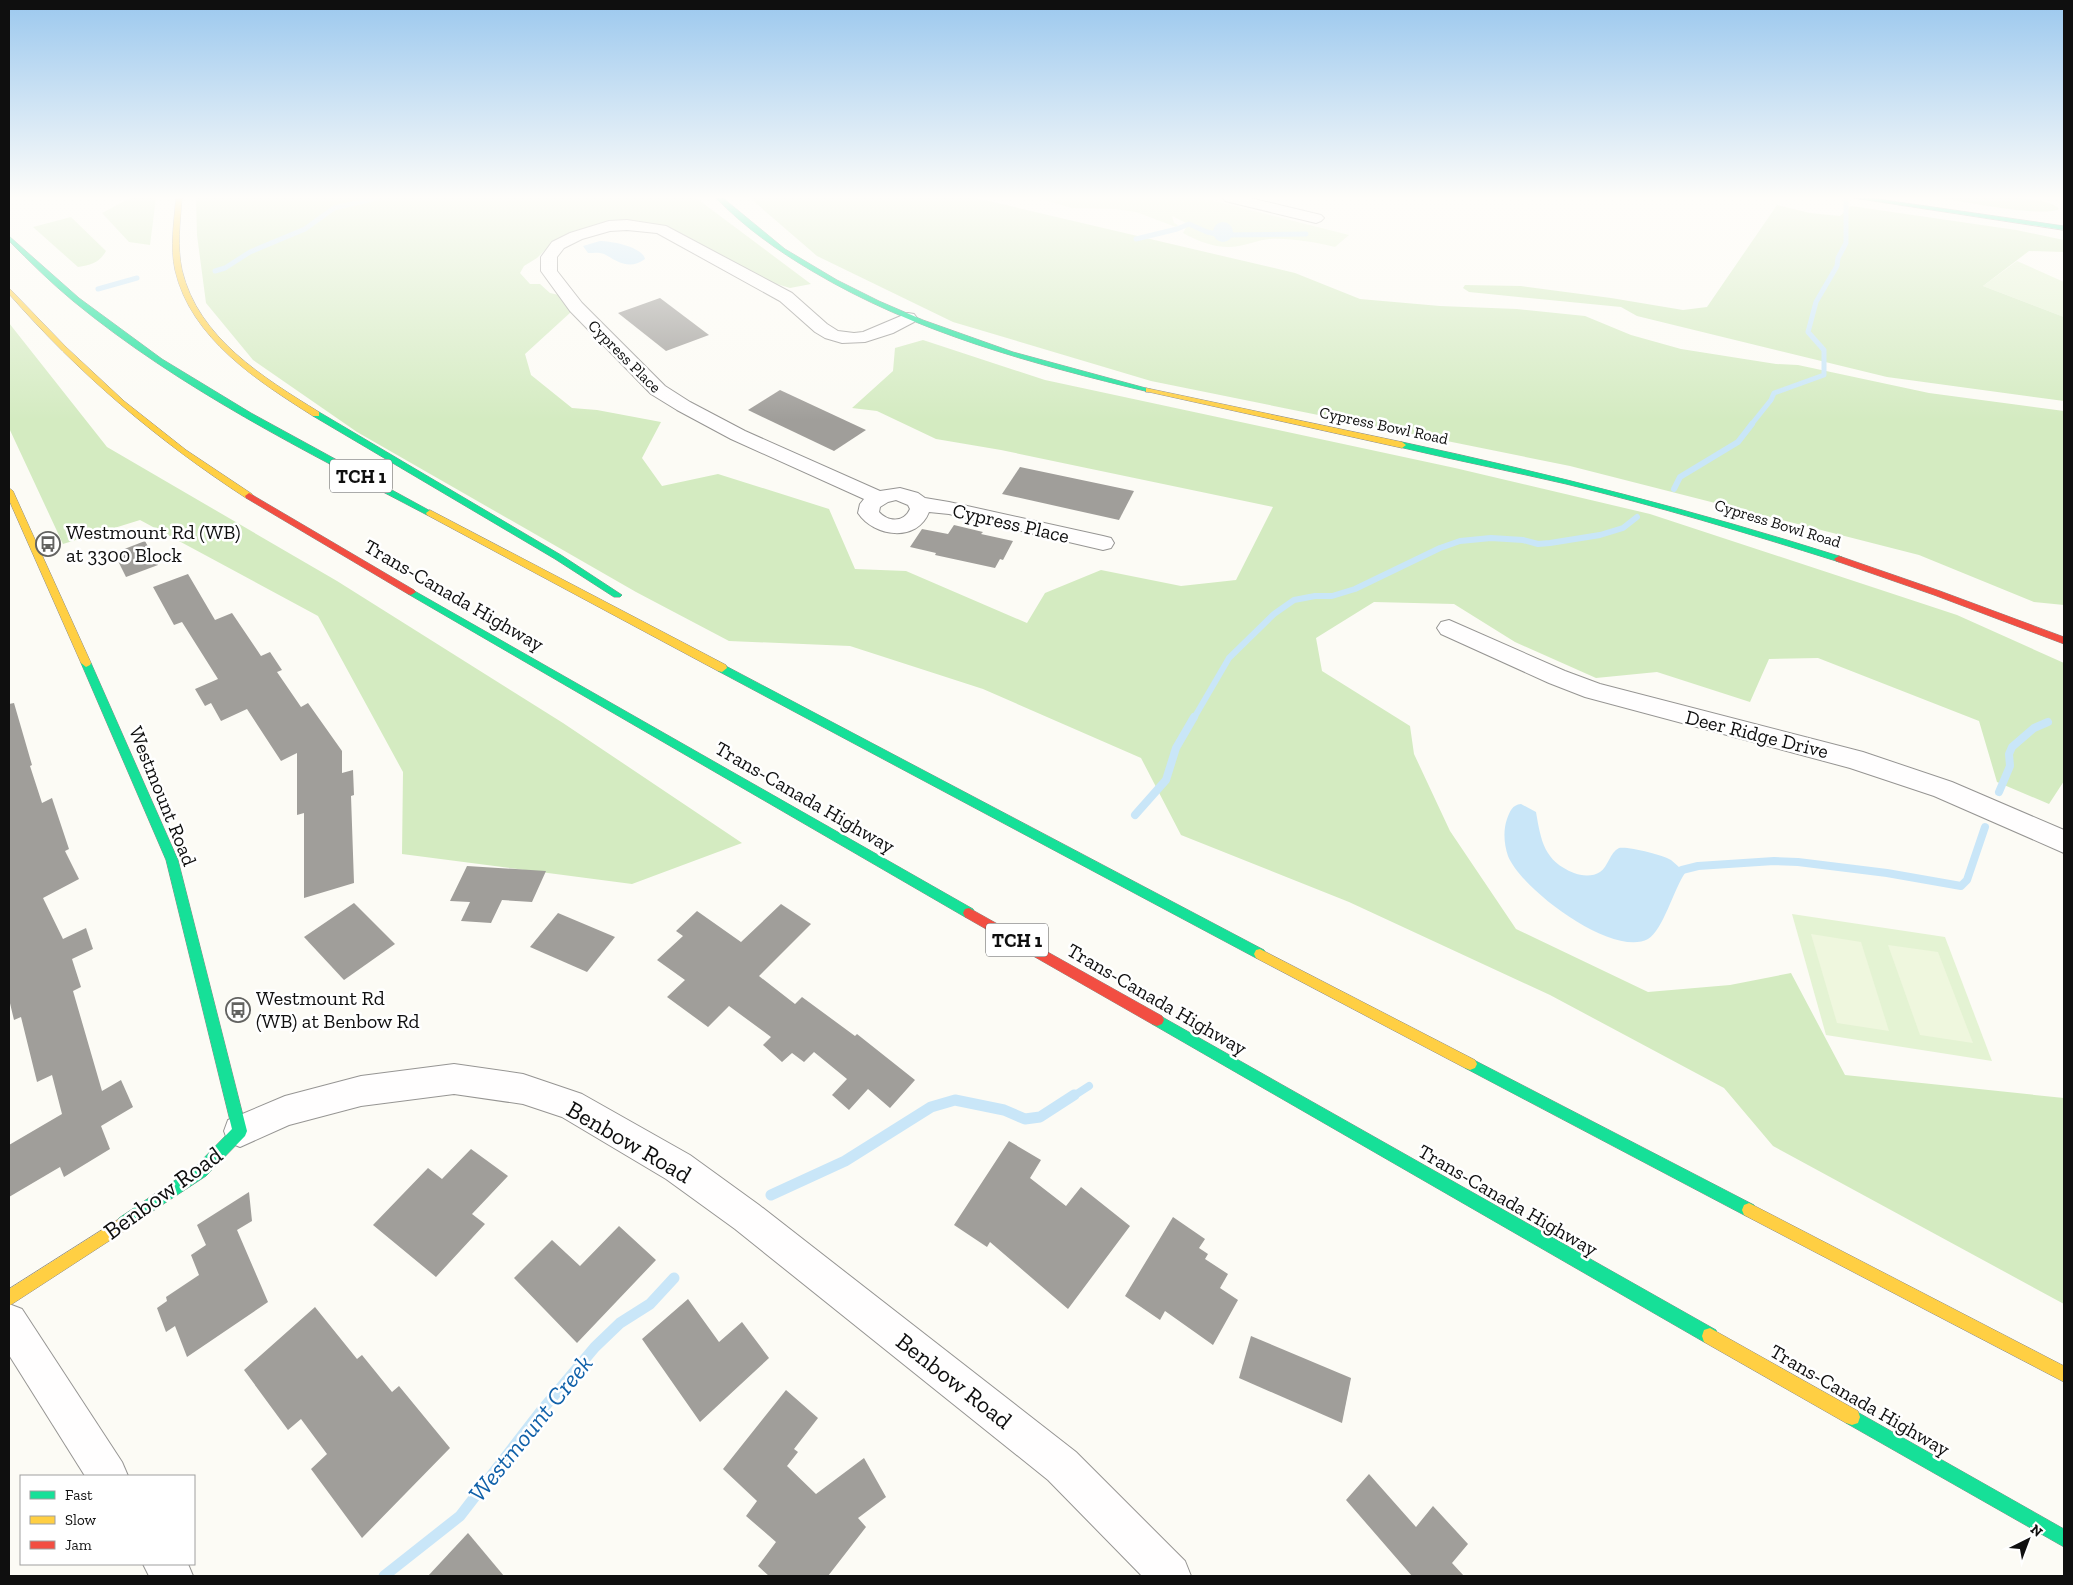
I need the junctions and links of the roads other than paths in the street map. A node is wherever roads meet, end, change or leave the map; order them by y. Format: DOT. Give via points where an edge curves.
graph roads {
  1 [pos="45,272"];
  2 [pos="180,272"];
  3 [pos="550,272"];
  4 [pos="740,272"];
  5 [pos="819,272"];
  6 [pos="9,290"];
  7 [pos="908,318"];
  8 [pos="9,491"];
  9 [pos="878,498"];
  10 [pos="919,504"];
  11 [pos="1103,543"];
  12 [pos="628,602"];
  13 [pos="644,613"];
  14 [pos="1449,628"];
  15 [pos="2064,641"];
  16 [pos="738,676"];
  17 [pos="2064,842"];
  18 [pos="240,1131"];
  19 [pos="9,1298"];
  20 [pos="9,1322"];
  21 [pos="2064,1374"];
  22 [pos="107,1475"];
  23 [pos="2064,1538"];
  24 [pos="165,1565"];
  25 [pos="172,1576"];
  26 [pos="1170,1576"];
  1 -- 16 [label="main road, TCH 1" via="134,343 198,385 309,448"];
  2 -- 12 [label="main road" via="187,295 206,327 231,353 264,379"];
  3 -- 9 [label="street, Cypress Place" via="582,313 658,390 730,430"];
  4 -- 7 [label="street, Cypress Place" via="786,297 821,328 836,336 875,335"];
  5 -- 7 [label="main road, Cypress Bowl Road" via="869,301"];
  6 -- 23 [label="main road, Trans-Canada Highway / TCH 1" via="52,340 131,412 197,462 273,512"];
  7 -- 15 [label="main road, Cypress Bowl Road" via="991,349 1092,376 1648,501 1927,588"];
  8 -- 18 [label="main road, Westmount Road" via="172,860"];
  9 -- 10 [label="street, Cypress Place" via="904,495"];
  9 -- 10 [label="street" via="870,504 868,514 875,522 888,526 911,522 920,513"];
  10 -- 11 [label="street, Cypress Place"];
  13 -- 16 [label="main road"];
  14 -- 17 [label="street, Deer Ridge Drive" via="1594,691 1880,767 1943,789"];
  16 -- 21 [label="main road, TCH 1"];
  18 -- 19 [label="main road, Benbow Road" via="226,1150 178,1189"];
  18 -- 26 [label="street, Benbow Road" via="286,1111 361,1091 454,1078 523,1089 571,1106 678,1167 747,1216 1062,1466"];
  20 -- 22 [label="street"];
  24 -- 25 [label="street"];
}
